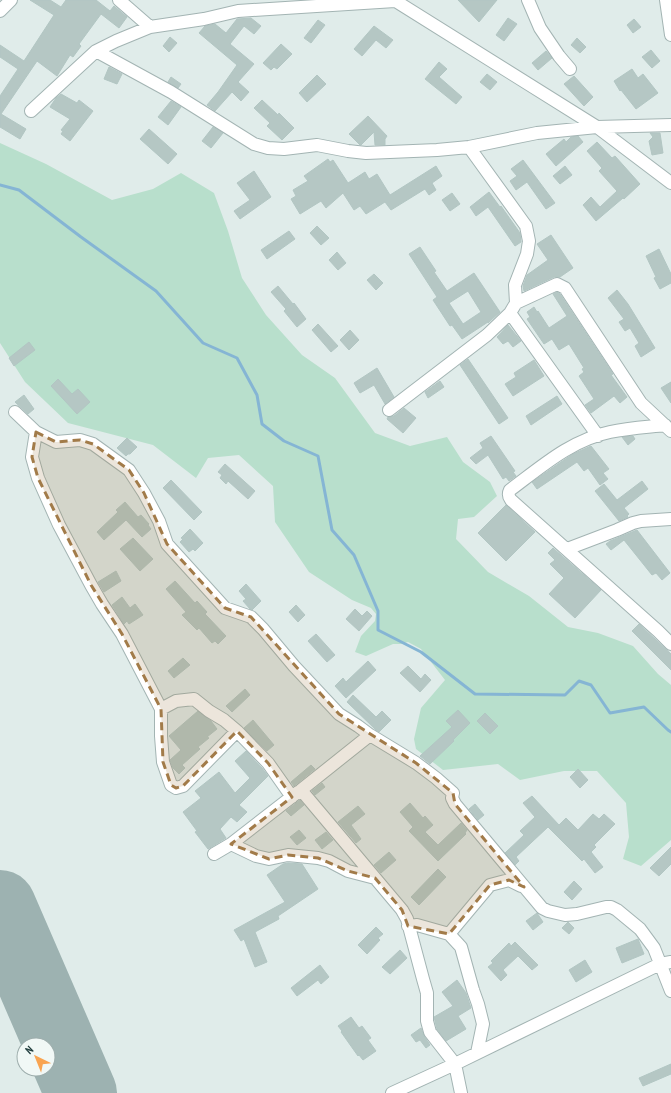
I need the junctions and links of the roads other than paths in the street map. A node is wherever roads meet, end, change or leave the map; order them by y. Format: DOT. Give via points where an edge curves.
graph roads {
  1 [pos="11,0"];
  2 [pos="119,0"];
  3 [pos="394,0"];
  4 [pos="528,0"];
  5 [pos="668,2"];
  6 [pos="0,11"];
  7 [pos="150,27"];
  8 [pos="671,35"];
  9 [pos="96,51"];
  10 [pos="570,69"];
  11 [pos="31,111"];
  12 [pos="671,125"];
  13 [pos="597,127"];
  14 [pos="469,147"];
  15 [pos="671,183"];
  16 [pos="516,302"];
  17 [pos="510,313"];
  18 [pos="389,410"];
  19 [pos="15,412"];
  20 [pos="668,428"];
  21 [pos="36,432"];
  22 [pos="598,436"];
  23 [pos="671,520"];
  24 [pos="567,549"];
  25 [pos="671,644"];
  26 [pos="160,708"];
  27 [pos="237,731"];
  28 [pos="370,735"];
  29 [pos="297,793"];
  30 [pos="231,844"];
  31 [pos="214,854"];
  32 [pos="375,878"];
  33 [pos="524,887"];
  34 [pos="408,926"];
  35 [pos="449,934"];
  36 [pos="666,963"];
  37 [pos="671,991"];
  38 [pos="477,1053"];
  39 [pos="455,1064"];
  40 [pos="392,1093"];
  41 [pos="461,1093"];
  1 -- 6 [label="street"];
  2 -- 7 [label="street"];
  3 -- 7 [label="street" via="238,11"];
  3 -- 13 [label="street"];
  4 -- 10 [label="street" via="540,28"];
  5 -- 8 [label="street"];
  7 -- 9 [label="street"];
  9 -- 11 [label="street"];
  9 -- 14 [label="street" via="171,92 254,144 268,148 317,145 366,153"];
  12 -- 13 [label="street"];
  13 -- 14 [label="street" via="537,133"];
  13 -- 15 [label="street"];
  14 -- 16 [label="street" via="526,226 528,254 515,285"];
  16 -- 17 [label="street"];
  16 -- 20 [label="street" via="557,284 565,288 641,403"];
  17 -- 18 [label="street" via="487,335"];
  17 -- 22 [label="street"];
  19 -- 21 [label="street"];
  20 -- 22 [label="street" via="610,432"];
  21 -- 26 [label="street" via="32,457 59,525 91,585 122,634"];
  21 -- 28 [label="street" via="56,442 80,440 93,444 130,470 159,521 167,544 214,597 224,608 251,618 339,714"];
  22 -- 24 [label="street" via="587,439 552,458 509,493 510,500"];
  23 -- 24 [label="street" via="633,523"];
  24 -- 25 [label="street"];
  26 -- 27 [label="street" via="176,701 194,699"];
  26 -- 27 [label="street" via="164,762 171,785 176,788 182,786"];
  27 -- 29 [label="street"];
  28 -- 29 [label="street"];
  28 -- 33 [label="street" via="416,763 452,793 455,804"];
  29 -- 30 [label="street"];
  29 -- 32 [label="street"];
  30 -- 31 [label="street"];
  30 -- 32 [label="street" via="269,859 288,855 318,858 348,871"];
  32 -- 34 [label="street" via="402,910"];
  33 -- 35 [label="street" via="509,880 490,885"];
  33 -- 36 [label="street" via="548,912 565,915 606,907 617,910 640,929"];
  34 -- 35 [label="street" via="417,925"];
  34 -- 39 [label="street" via="424,979 430,1032"];
  35 -- 38 [label="street" via="461,947 483,1024"];
  36 -- 37 [label="street"];
  36 -- 38 [label="street"];
  38 -- 39 [label="street"];
  39 -- 40 [label="street"];
  39 -- 41 [label="street"];
}
